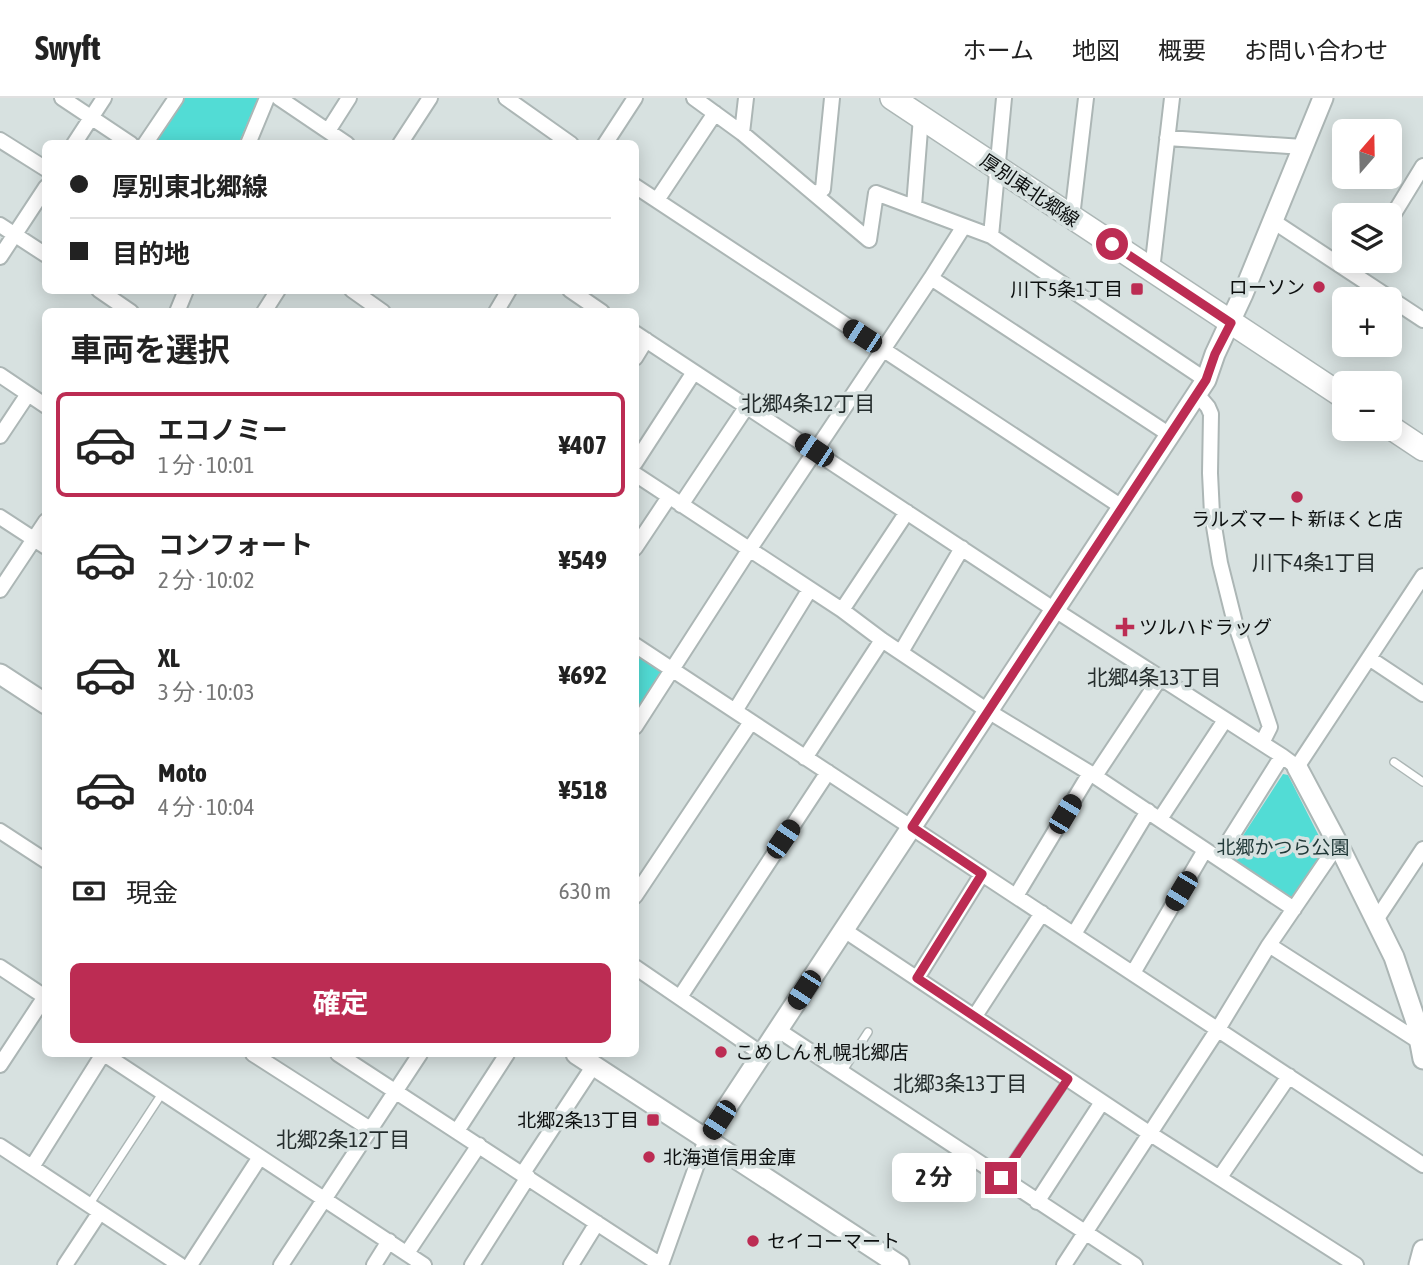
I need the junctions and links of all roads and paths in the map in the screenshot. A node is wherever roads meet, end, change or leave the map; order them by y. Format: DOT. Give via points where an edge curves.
graph roads {
  1 [pos="62,98"];
  2 [pos="104,98"];
  3 [pos="176,98"];
  4 [pos="267,98"];
  5 [pos="279,98"];
  6 [pos="349,98"];
  7 [pos="430,98"];
  8 [pos="506,98"];
  9 [pos="635,98"];
  10 [pos="694,98"];
  11 [pos="746,98"];
  12 [pos="832,98"];
  13 [pos="1004,98"];
  14 [pos="1086,98"];
  15 [pos="1172,98"];
  16 [pos="1323,98"];
  17 [pos="910,106"];
  18 [pos="715,113"];
  19 [pos="91,117"];
  20 [pos="328,131"];
  21 [pos="742,133"];
  22 [pos="1167,138"];
  23 [pos="0,140"];
  24 [pos="77,140"];
  25 [pos="125,140"];
  26 [pos="148,140"];
  27 [pos="250,140"];
  28 [pos="341,140"];
  29 [pos="403,140"];
  30 [pos="565,140"];
  31 [pos="608,140"];
  32 [pos="1303,147"];
  33 [pos="42,166"];
  34 [pos="1423,166"];
  35 [pos="997,167"];
  36 [pos="639,189"];
  37 [pos="42,193"];
  38 [pos="816,194"];
  39 [pos="657,200"];
  40 [pos="1400,203"];
  41 [pos="914,206"];
  42 [pos="1072,218"];
  43 [pos="1273,220"];
  44 [pos="0,225"];
  45 [pos="964,226"];
  46 [pos="15,234"];
  47 [pos="991,236"];
  48 [pos="42,252"];
  49 [pos="0,257"];
  50 [pos="1152,270"];
  51 [pos="1356,275"];
  52 [pos="931,278"];
  53 [pos="105,294"];
  54 [pos="358,294"];
  55 [pos="576,294"];
  56 [pos="125,308"];
  57 [pos="377,308"];
  58 [pos="596,308"];
  59 [pos="1423,320"];
  60 [pos="1231,323"];
  61 [pos="641,336"];
  62 [pos="883,349"];
  63 [pos="694,372"];
  64 [pos="0,375"];
  65 [pos="1202,387"];
  66 [pos="1332,389"];
  67 [pos="28,394"];
  68 [pos="42,403"];
  69 [pos="747,406"];
  70 [pos="1170,435"];
  71 [pos="1402,435"];
  72 [pos="0,436"];
  73 [pos="1423,449"];
  74 [pos="814,450"];
  75 [pos="639,457"];
  76 [pos="639,477"];
  77 [pos="675,501"];
  78 [pos="1122,507"];
  79 [pos="907,512"];
  80 [pos="0,517"];
  81 [pos="40,543"];
  82 [pos="639,543"];
  83 [pos="962,548"];
  84 [pos="748,550"];
  85 [pos="1422,581"];
  86 [pos="810,589"];
  87 [pos="0,590"];
  88 [pos="842,610"];
  89 [pos="1055,610"];
  90 [pos="882,640"];
  91 [pos="639,648"];
  92 [pos="901,652"];
  93 [pos="1369,658"];
  94 [pos="673,670"];
  95 [pos="0,674"];
  96 [pos="1160,677"];
  97 [pos="1423,694"];
  98 [pos="42,701"];
  99 [pos="735,711"];
  100 [pos="988,711"];
  101 [pos="1225,720"];
  102 [pos="639,721"];
  103 [pos="751,722"];
  104 [pos="1262,743"];
  105 [pos="805,758"];
  106 [pos="1290,762"];
  107 [pos="1394,762"];
  108 [pos="828,772"];
  109 [pos="1093,774"];
  110 [pos="1423,782"];
  111 [pos="1154,815"];
  112 [pos="912,827"];
  113 [pos="0,831"];
  114 [pos="1338,844"];
  115 [pos="1423,849"];
  116 [pos="1205,850"];
  117 [pos="42,858"];
  118 [pos="1218,858"];
  119 [pos="982,874"];
  120 [pos="639,890"];
  121 [pos="1016,896"];
  122 [pos="1294,909"];
  123 [pos="1042,913"];
  124 [pos="1376,920"];
  125 [pos="844,930"];
  126 [pos="1074,934"];
  127 [pos="1269,945"];
  128 [pos="0,967"];
  129 [pos="639,970"];
  130 [pos="1133,973"];
  131 [pos="917,978"];
  132 [pos="680,997"];
  133 [pos="42,1003"];
  134 [pos="42,1005"];
  135 [pos="975,1016"];
  136 [pos="1218,1029"];
  137 [pos="778,1030"];
  138 [pos="868,1032"];
  139 [pos="1421,1034"];
  140 [pos="762,1054"];
  141 [pos="101,1057"];
  142 [pos="108,1057"];
  143 [pos="258,1057"];
  144 [pos="343,1057"];
  145 [pos="418,1057"];
  146 [pos="505,1057"];
  147 [pos="581,1057"];
  148 [pos="0,1065"];
  149 [pos="594,1065"];
  150 [pos="842,1072"];
  151 [pos="1289,1076"];
  152 [pos="1068,1079"];
  153 [pos="396,1091"];
  154 [pos="163,1092"];
  155 [pos="1102,1102"];
  156 [pos="370,1129"];
  157 [pos="457,1130"];
  158 [pos="1149,1133"];
  159 [pos="706,1139"];
  160 [pos="479,1145"];
  161 [pos="0,1146"];
  162 [pos="260,1157"];
  163 [pos="1423,1165"];
  164 [pos="32,1167"];
  165 [pos="525,1175"];
  166 [pos="1001,1178"];
  167 [pos="1220,1178"];
  168 [pos="325,1199"];
  169 [pos="1037,1202"];
  170 [pos="94,1208"];
  171 [pos="597,1223"];
  172 [pos="1085,1232"];
  173 [pos="389,1241"];
  174 [pos="1423,1250"];
  175 [pos="407,1254"];
  176 [pos="164,1261"];
  177 [pos="65,1265"];
  178 [pos="180,1265"];
  179 [pos="190,1265"];
  180 [pos="281,1265"];
  181 [pos="373,1265"];
  182 [pos="425,1265"];
  183 [pos="472,1265"];
  184 [pos="571,1265"];
  185 [pos="661,1265"];
  186 [pos="899,1265"];
  187 [pos="1064,1265"];
  188 [pos="1135,1265"];
  189 [pos="1356,1265"];
  190 [pos="1419,1265"];
  1 -- 19 [label="street"];
  2 -- 19 [label="street"];
  3 -- 26 [label="street"];
  4 -- 27 [label="street"];
  5 -- 20 [label="street"];
  6 -- 20 [label="street"];
  7 -- 29 [label="street"];
  8 -- 30 [label="street"];
  9 -- 31 [label="street"];
  10 -- 18 [label="street"];
  11 -- 21 [label="street"];
  12 -- 38 [label="street" via="823,189"];
  13 -- 35 [label="street"];
  14 -- 42 [label="street"];
  15 -- 22 [label="street"];
  16 -- 32 [label="street"];
  17 -- 35 [label="main road, 厚別東北郷線"];
  17 -- 41 [label="street"];
  18 -- 21 [label="street"];
  18 -- 39 [label="street"];
  19 -- 24 [label="street"];
  19 -- 25 [label="street"];
  20 -- 28 [label="street"];
  21 -- 38 [label="street"];
  22 -- 32 [label="street"];
  22 -- 50 [label="street"];
  23 -- 33 [label="street"];
  32 -- 43 [label="street"];
  34 -- 40 [label="street"];
  35 -- 42 [label="main road, 厚別東北郷線"];
  35 -- 47 [label="street"];
  36 -- 39 [label="street"];
  37 -- 46 [label="street"];
  38 -- 41 [label="street" via="869,240 876,193"];
  39 -- 62 [label="street"];
  41 -- 45 [label="street"];
  42 -- 50 [label="main road, 厚別東北郷線"];
  43 -- 51 [label="street"];
  43 -- 60 [label="street"];
  44 -- 46 [label="street"];
  45 -- 47 [label="street"];
  45 -- 52 [label="street"];
  46 -- 48 [label="street"];
  46 -- 49 [label="street"];
  47 -- 65 [label="street"];
  50 -- 60 [label="main road, 厚別東北郷線"];
  51 -- 59 [label="street"];
  52 -- 62 [label="street"];
  52 -- 70 [label="street"];
  53 -- 56 [label="street"];
  54 -- 57 [label="street"];
  55 -- 58 [label="street"];
  60 -- 65 [label="street"];
  60 -- 66 [label="main road, 厚別東北郷線"];
  61 -- 63 [label="street"];
  62 -- 74 [label="street"];
  62 -- 78 [label="street"];
  63 -- 69 [label="street"];
  63 -- 75 [label="street"];
  64 -- 67 [label="street"];
  65 -- 70 [label="street"];
  65 -- 104 [label="street" via="1211,414 1212,514 1220,563 1269,727"];
  67 -- 68 [label="street"];
  67 -- 72 [label="street"];
  69 -- 74 [label="street"];
  69 -- 77 [label="street"];
  70 -- 78 [label="street"];
  71 -- 73 [label="main road"];
  74 -- 79 [label="street"];
  74 -- 84 [label="street"];
  76 -- 77 [label="street"];
  77 -- 82 [label="street"];
  77 -- 84 [label="street"];
  78 -- 89 [label="street"];
  79 -- 83 [label="street"];
  79 -- 88 [label="street"];
  80 -- 81 [label="street"];
  81 -- 87 [label="street"];
  83 -- 89 [label="street"];
  83 -- 92 [label="street"];
  84 -- 86 [label="street"];
  84 -- 94 [label="street"];
  85 -- 93 [label="street"];
  86 -- 88 [label="street"];
  86 -- 99 [label="street"];
  88 -- 90 [label="street"];
  89 -- 96 [label="street"];
  89 -- 100 [label="street"];
  90 -- 92 [label="street"];
  90 -- 105 [label="street"];
  91 -- 94 [label="street"];
  92 -- 100 [label="street"];
  93 -- 97 [label="street"];
  93 -- 106 [label="street"];
  94 -- 99 [label="street"];
  94 -- 102 [label="street"];
  95 -- 98 [label="street"];
  96 -- 101 [label="street"];
  96 -- 109 [label="street"];
  99 -- 103 [label="street"];
  100 -- 109 [label="street"];
  100 -- 112 [label="street"];
  101 -- 104 [label="street"];
  101 -- 111 [label="street"];
  103 -- 105 [label="street"];
  103 -- 120 [label="street"];
  104 -- 106 [label="street"];
  105 -- 108 [label="street"];
  106 -- 114 [label="street"];
  106 -- 118 [label="street"];
  107 -- 110 [label="lane"];
  108 -- 112 [label="street"];
  108 -- 132 [label="street"];
  109 -- 111 [label="street"];
  109 -- 121 [label="street"];
  111 -- 116 [label="street"];
  111 -- 126 [label="street"];
  112 -- 119 [label="street"];
  112 -- 125 [label="street"];
  113 -- 117 [label="street"];
  114 -- 122 [label="street"];
  114 -- 124 [label="street"];
  115 -- 124 [label="street"];
  116 -- 118 [label="street"];
  116 -- 130 [label="street"];
  118 -- 122 [label="street"];
  119 -- 121 [label="street"];
  119 -- 131 [label="street"];
  121 -- 123 [label="street"];
  122 -- 127 [label="street"];
  123 -- 126 [label="street"];
  123 -- 135 [label="street"];
  124 -- 139 [label="street"];
  125 -- 131 [label="street"];
  125 -- 137 [label="street"];
  126 -- 130 [label="street"];
  127 -- 136 [label="street"];
  127 -- 139 [label="street"];
  128 -- 133 [label="street"];
  129 -- 132 [label="street"];
  130 -- 136 [label="street"];
  131 -- 135 [label="street"];
  132 -- 140 [label="street"];
  134 -- 148 [label="street"];
  135 -- 152 [label="street"];
  136 -- 151 [label="street"];
  136 -- 158 [label="street"];
  137 -- 140 [label="street"];
  137 -- 150 [label="street"];
  138 -- 150 [label="lane"];
  140 -- 159 [label="street"];
  141 -- 164 [label="street"];
  142 -- 154 [label="street"];
  143 -- 156 [label="street"];
  144 -- 153 [label="street"];
  145 -- 153 [label="street"];
  146 -- 157 [label="street"];
  147 -- 149 [label="street"];
  149 -- 159 [label="street"];
  149 -- 165 [label="street"];
  150 -- 166 [label="street"];
  151 -- 163 [label="street"];
  151 -- 167 [label="street"];
  152 -- 155 [label="street"];
  152 -- 166 [label="lane"];
  153 -- 156 [label="street"];
  153 -- 157 [label="street"];
  154 -- 162 [label="street"];
  154 -- 170 [label="lane"];
  155 -- 158 [label="street"];
  155 -- 169 [label="street"];
  156 -- 168 [label="street"];
  157 -- 160 [label="street"];
  158 -- 167 [label="street"];
  158 -- 172 [label="street"];
  159 -- 185 [label="street"];
  159 -- 186 [label="street"];
  160 -- 165 [label="street"];
  160 -- 175 [label="street"];
  161 -- 164 [label="street"];
  162 -- 168 [label="street"];
  162 -- 179 [label="street"];
  164 -- 170 [label="street"];
  165 -- 171 [label="street"];
  165 -- 183 [label="street"];
  166 -- 169 [label="street"];
  167 -- 189 [label="street"];
  168 -- 173 [label="street"];
  168 -- 180 [label="street"];
  169 -- 172 [label="street"];
  170 -- 176 [label="street"];
  170 -- 177 [label="street"];
  171 -- 184 [label="street"];
  171 -- 185 [label="street"];
  172 -- 187 [label="street"];
  172 -- 188 [label="street"];
  173 -- 175 [label="street"];
  173 -- 181 [label="street"];
  174 -- 190 [label="street"];
  175 -- 182 [label="street"];
  176 -- 178 [label="street"];
}
